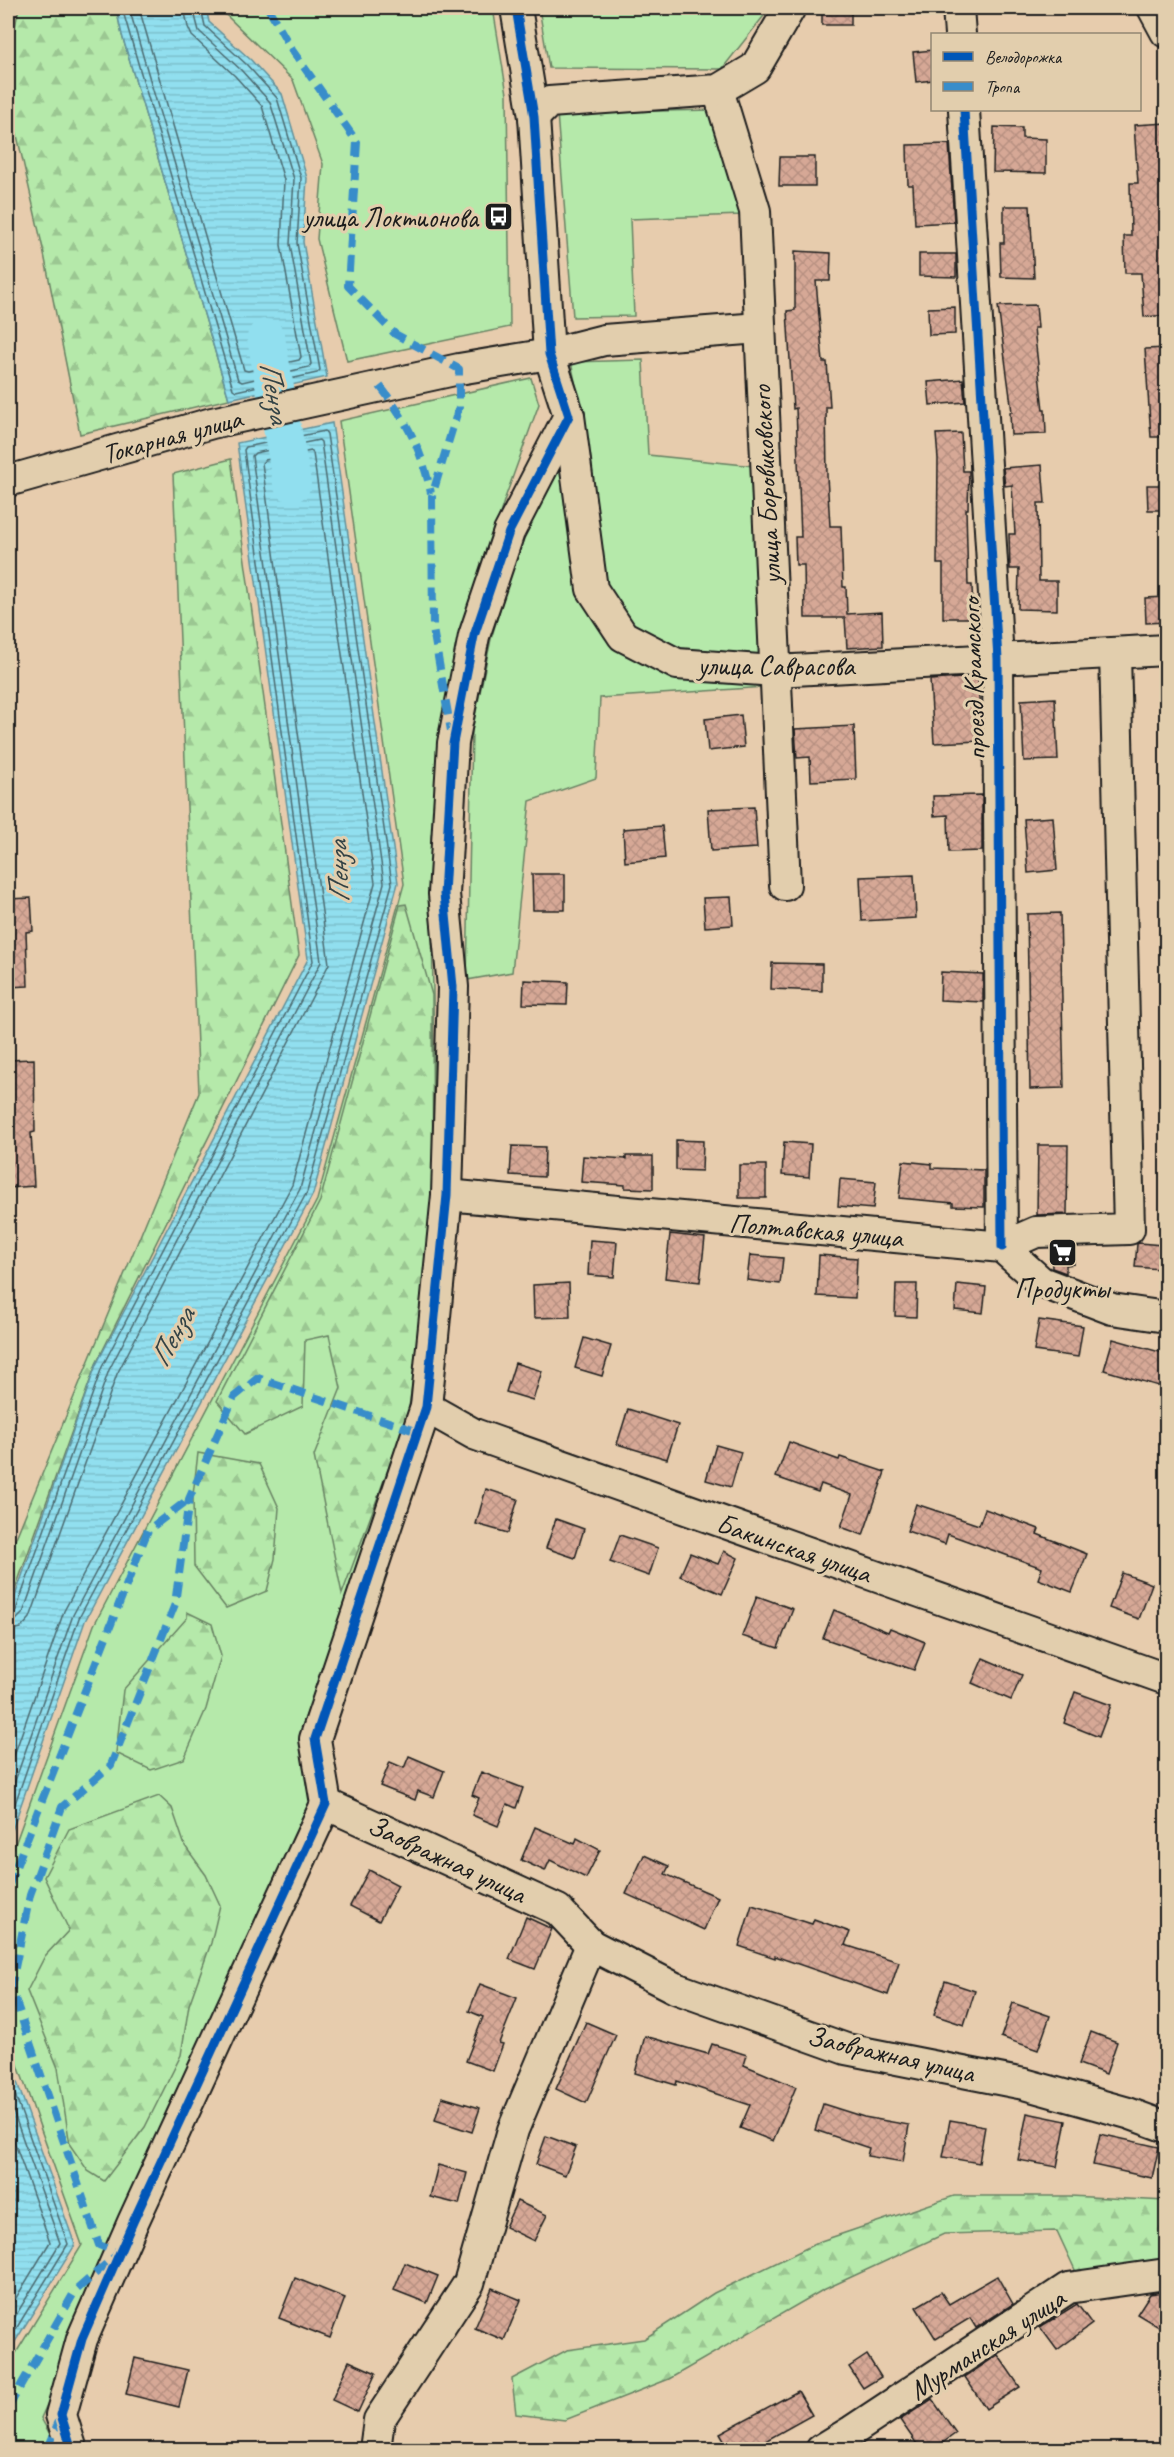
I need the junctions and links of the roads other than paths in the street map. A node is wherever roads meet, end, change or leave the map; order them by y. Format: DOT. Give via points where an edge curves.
graph roads {
  1 [pos="516,8"];
  2 [pos="790,8"];
  3 [pos="958,8"];
  4 [pos="1153,8"];
  5 [pos="1167,32"];
  6 [pos="960,33"];
  7 [pos="718,90"];
  8 [pos="964,111"];
  9 [pos="534,117"];
  10 [pos="759,328"];
  11 [pos="549,354"];
  12 [pos="569,416"];
  13 [pos="8,481"];
  14 [pos="1167,650"];
  15 [pos="1115,652"];
  16 [pos="998,659"];
  17 [pos="775,671"];
  18 [pos="785,885"];
  19 [pos="447,1195"];
  20 [pos="1002,1247"];
  21 [pos="1167,1317"];
  22 [pos="426,1407"];
  23 [pos="1167,1679"];
  24 [pos="326,1804"];
  25 [pos="591,1945"];
  26 [pos="1167,2127"];
  27 [pos="1167,2274"];
  28 [pos="72,2450"];
  29 [pos="375,2450"];
  30 [pos="821,2450"];
  1 -- 9 [label="street"];
  2 -- 7 [label="street" via="755,68"];
  3 -- 6 [label="street"];
  4 -- 5 [label="street"];
  7 -- 9 [label="street" via="549,102"];
  7 -- 10 [label="street, улица Боровиковского" via="755,211"];
  8 -- 16 [label="street, проезд Крамского"];
  9 -- 11 [label="street, улица Саврасова"];
  10 -- 11 [label="street, Токарная улица" via="604,340"];
  10 -- 17 [label="street, улица Боровиковского"];
  11 -- 12 [label="street, улица Саврасова"];
  11 -- 13 [label="street, Токарная улица" via="459,369 212,423"];
  12 -- 17 [label="street, улица Саврасова" via="592,589 622,636 677,664"];
  12 -- 19 [label="street" via="509,532 474,636 453,743 444,894 453,987"];
  14 -- 15 [label="street, улица Саврасова"];
  15 -- 16 [label="street, улица Саврасова"];
  15 -- 20 [label="street" via="1129,1229 1036,1232"];
  16 -- 17 [label="street, улица Саврасова"];
  16 -- 20 [label="street, проезд Крамского"];
  17 -- 18 [label="street, улица Боровиковского"];
  19 -- 20 [label="street, Полтавская улица"];
  19 -- 22 [label="street"];
  20 -- 21 [label="street" via="1041,1282 1112,1310"];
  22 -- 23 [label="street, Бакинская улица" via="474,1434"];
  22 -- 24 [label="street" via="315,1739"];
  24 -- 25 [label="street, Заовражная улица" via="558,1910"];
  24 -- 28 [label="street" via="82,2338 61,2415"];
  25 -- 26 [label="street, Заовражная улица" via="675,1988 846,2049 1024,2084"];
  25 -- 29 [label="street" via="513,2130 469,2283 379,2420"];
  27 -- 30 [label="street, Мурманская улица" via="1068,2288"];
}
